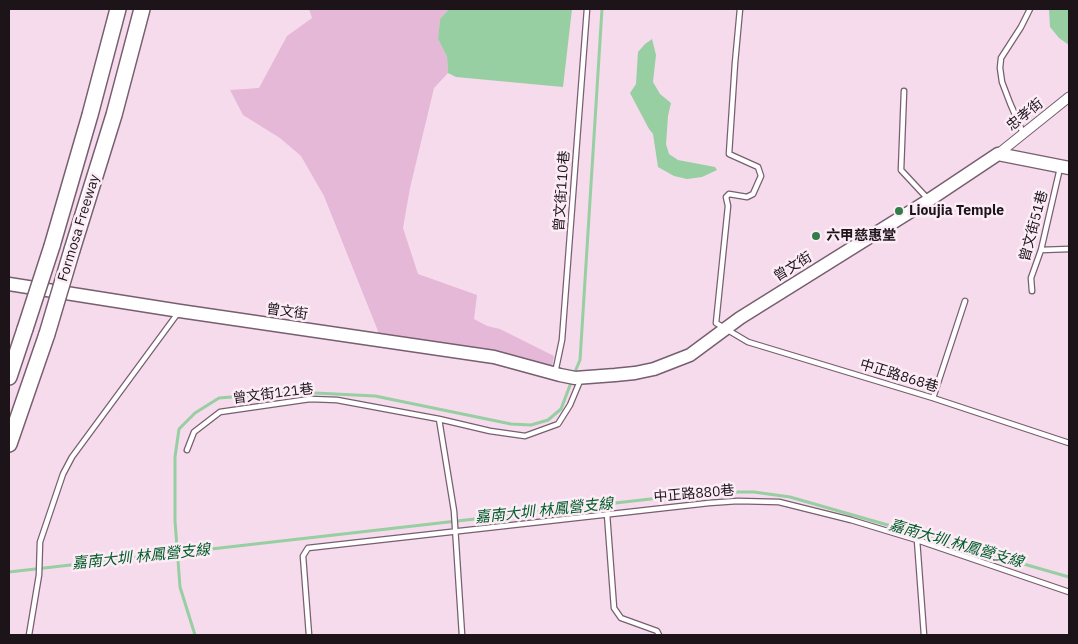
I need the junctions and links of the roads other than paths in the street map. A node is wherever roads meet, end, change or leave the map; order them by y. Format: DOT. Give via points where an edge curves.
graph roads {
  1 [pos="118,9"];
  2 [pos="142,9"];
  3 [pos="586,9"];
  4 [pos="740,9"];
  5 [pos="1030,9"];
  6 [pos="904,91"];
  7 [pos="1069,97"];
  8 [pos="1024,134"];
  9 [pos="998,154"];
  10 [pos="1065,167"];
  11 [pos="929,200"];
  12 [pos="1041,250"];
  13 [pos="1069,250"];
  14 [pos="9,284"];
  15 [pos="1032,292"];
  16 [pos="965,301"];
  17 [pos="180,311"];
  18 [pos="724,329"];
  19 [pos="557,375"];
  20 [pos="9,377"];
  21 [pos="582,377"];
  22 [pos="933,398"];
  23 [pos="439,419"];
  24 [pos="1069,443"];
  25 [pos="9,444"];
  26 [pos="187,450"];
  27 [pos="607,514"];
  28 [pos="455,528"];
  29 [pos="917,540"];
  30 [pos="1069,592"];
  31 [pos="29,635"];
  32 [pos="309,635"];
  33 [pos="462,635"];
  34 [pos="659,635"];
  35 [pos="924,635"];
  1 -- 20 [label="highway, Formosa Freeway, bridge" via="52,246"];
  2 -- 25 [label="highway, Formosa Freeway, bridge" via="114,115 47,334"];
  3 -- 19 [label="lane, 曾文街110巷"];
  4 -- 18 [label="lane" via="729,154 758,167 761,176 753,194 747,197 729,194 726,197 728,206 716,323"];
  5 -- 8 [label="lane" via="1001,58 1000,68 1002,82"];
  6 -- 11 [label="lane" via="901,170"];
  7 -- 8 [label="street, 忠孝街"];
  8 -- 9 [label="street, 忠孝街"];
  9 -- 10 [label="main road"];
  9 -- 11 [label="main road, 曾文街"];
  10 -- 12 [label="lane, 曾文街51巷"];
  11 -- 18 [label="main road, 曾文街"];
  12 -- 13 [label="lane"];
  12 -- 15 [label="lane, 曾文街51巷" via="1031,278"];
  14 -- 17 [label="main road, 曾文街"];
  16 -- 22 [label="lane"];
  17 -- 19 [label="main road, 曾文街" via="494,358"];
  17 -- 31 [label="lane" via="63,474 40,542 39,575"];
  18 -- 21 [label="main road, 曾文街" via="690,355 654,369 615,376"];
  18 -- 22 [label="lane, 中正路868巷" via="748,342"];
  19 -- 21 [label="main road, 曾文街"];
  21 -- 23 [label="lane, 曾文街121巷" via="570,406 558,424 525,436"];
  22 -- 24 [label="lane, 中正路868巷"];
  23 -- 26 [label="lane, 曾文街121巷" via="337,400 310,399 220,412 194,432"];
  23 -- 28 [label="lane"];
  27 -- 28 [label="lane, 中正路880巷"];
  27 -- 29 [label="lane, 中正路880巷" via="709,503 779,502"];
  27 -- 34 [label="lane" via="614,608 621,618 657,631"];
  28 -- 32 [label="lane, 中正路880巷" via="308,548 303,556"];
  28 -- 33 [label="lane"];
  29 -- 30 [label="lane, 中正路880巷"];
  29 -- 35 [label="lane"];
}
